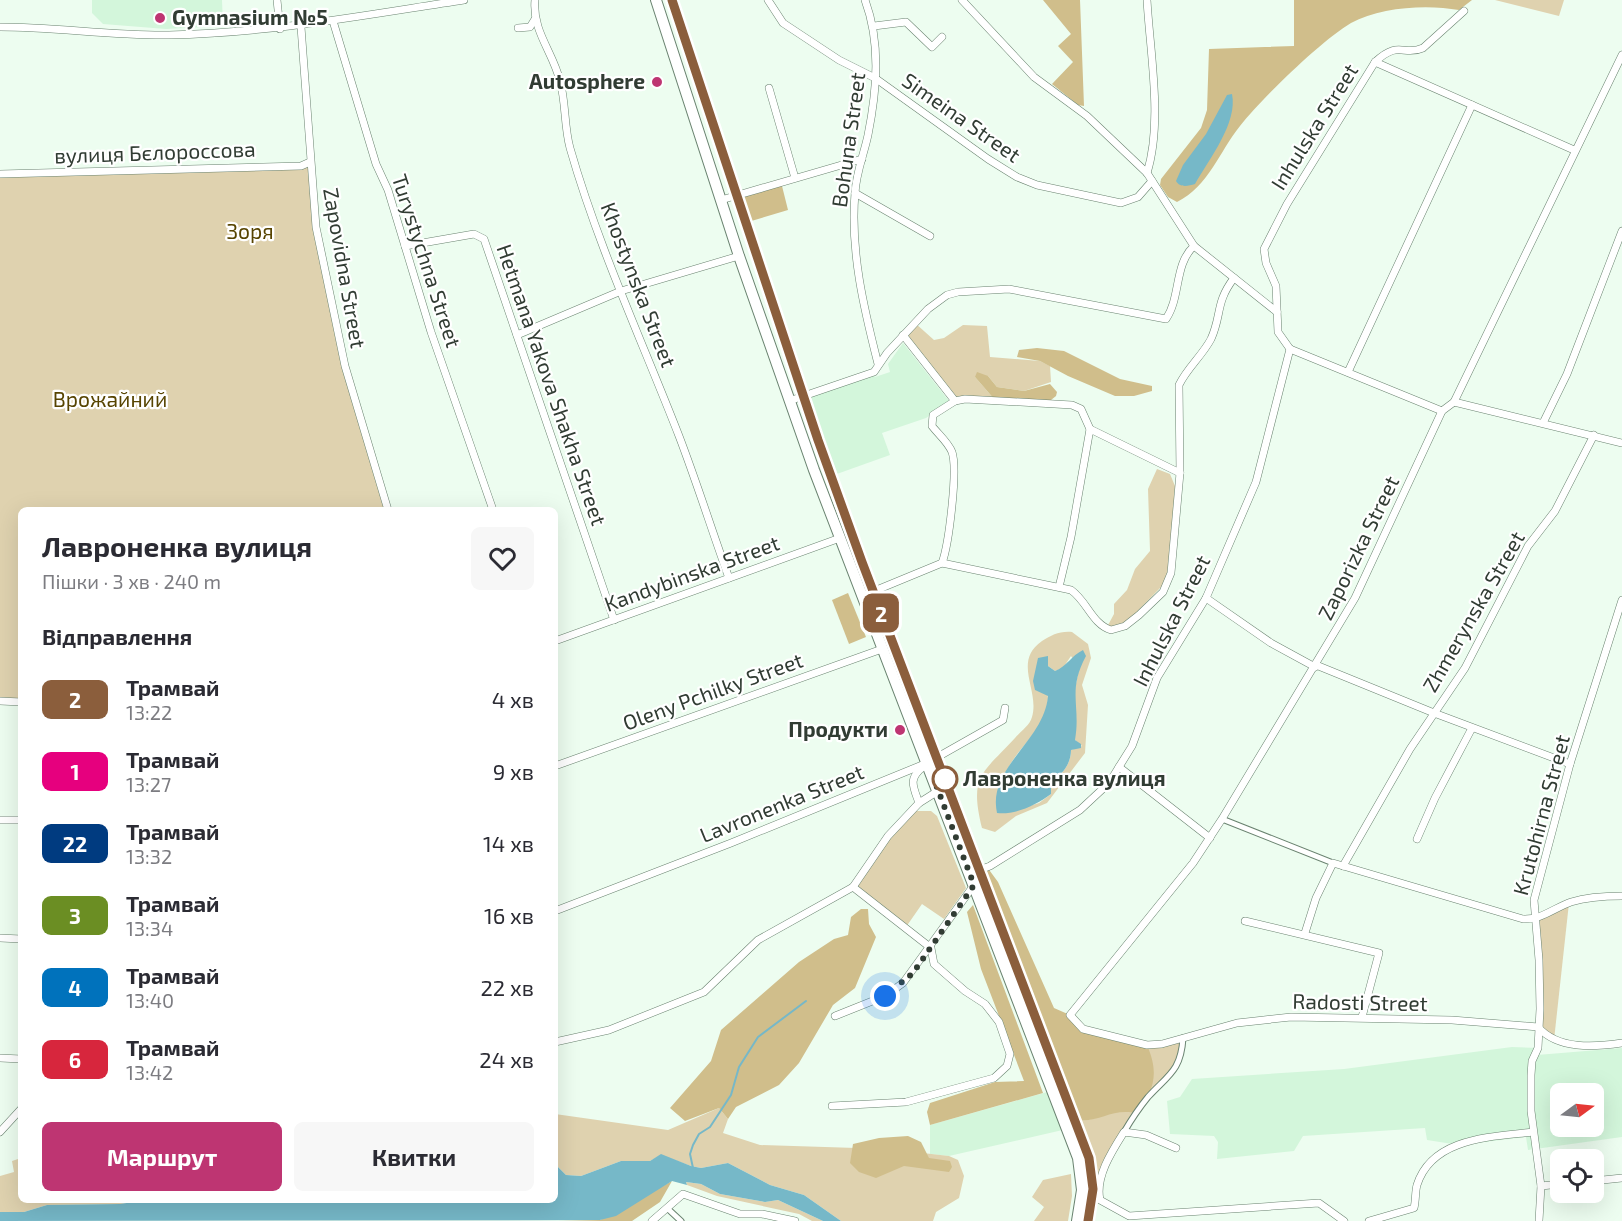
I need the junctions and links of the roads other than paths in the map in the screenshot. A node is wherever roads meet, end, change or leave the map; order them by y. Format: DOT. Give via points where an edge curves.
graph roads {
  1 [pos="277,0"];
  2 [pos="464,0"];
  3 [pos="535,0"];
  4 [pos="656,0"];
  5 [pos="768,0"];
  6 [pos="865,0"];
  7 [pos="962,0"];
  8 [pos="1147,0"];
  9 [pos="445,1"];
  10 [pos="1464,11"];
  11 [pos="535,19"];
  12 [pos="333,21"];
  13 [pos="874,26"];
  14 [pos="0,27"];
  15 [pos="301,27"];
  16 [pos="518,28"];
  17 [pos="280,29"];
  18 [pos="942,37"];
  19 [pos="1622,55"];
  20 [pos="1375,62"];
  21 [pos="875,78"];
  22 [pos="768,88"];
  23 [pos="1472,105"];
  24 [pos="1574,150"];
  25 [pos="862,159"];
  26 [pos="310,162"];
  27 [pos="1147,173"];
  28 [pos="0,174"];
  29 [pos="795,178"];
  30 [pos="1152,181"];
  31 [pos="855,193"];
  32 [pos="721,200"];
  33 [pos="1622,231"];
  34 [pos="930,236"];
  35 [pos="405,246"];
  36 [pos="1194,246"];
  37 [pos="740,256"];
  38 [pos="1234,278"];
  39 [pos="621,291"];
  40 [pos="1277,312"];
  41 [pos="517,335"];
  42 [pos="903,335"];
  43 [pos="1290,349"];
  44 [pos="878,364"];
  45 [pos="1348,372"];
  46 [pos="789,400"];
  47 [pos="955,401"];
  48 [pos="1454,402"];
  49 [pos="1442,411"];
  50 [pos="1543,423"];
  51 [pos="1090,429"];
  52 [pos="1594,435"];
  53 [pos="1622,443"];
  54 [pos="1180,473"];
  55 [pos="387,507"];
  56 [pos="492,507"];
  57 [pos="840,538"];
  58 [pos="942,563"];
  59 [pos="729,578"];
  60 [pos="1059,587"];
  61 [pos="862,596"];
  62 [pos="1206,598"];
  63 [pos="1622,600"];
  64 [pos="614,620"];
  65 [pos="558,640"];
  66 [pos="882,649"];
  67 [pos="1315,666"];
  68 [pos="0,701"];
  69 [pos="18,702"];
  70 [pos="1005,708"];
  71 [pos="1434,713"];
  72 [pos="1472,728"];
  73 [pos="927,763"];
  74 [pos="1570,764"];
  75 [pos="558,765"];
  76 [pos="1119,767"];
  77 [pos="938,791"];
  78 [pos="919,803"];
  79 [pos="1222,819"];
  80 [pos="0,820"];
  81 [pos="18,820"];
  82 [pos="1210,838"];
  83 [pos="1418,838"];
  84 [pos="1333,863"];
  85 [pos="1343,866"];
  86 [pos="969,874"];
  87 [pos="974,885"];
  88 [pos="853,887"];
  89 [pos="1622,896"];
  90 [pos="558,910"];
  91 [pos="1536,920"];
  92 [pos="1245,921"];
  93 [pos="1305,933"];
  94 [pos="0,938"];
  95 [pos="18,939"];
  96 [pos="931,948"];
  97 [pos="835,1016"];
  98 [pos="1362,1017"];
  99 [pos="1075,1021"];
  100 [pos="1538,1027"];
  101 [pos="1183,1038"];
  102 [pos="558,1041"];
  103 [pos="1622,1043"];
  104 [pos="0,1058"];
  105 [pos="18,1059"];
  106 [pos="832,1106"];
  107 [pos="18,1112"];
  108 [pos="0,1132"];
  109 [pos="1124,1132"];
  110 [pos="1533,1132"];
  111 [pos="1176,1148"];
  112 [pos="1622,1178"];
  113 [pos="1604,1180"];
  114 [pos="1550,1185"];
  115 [pos="1541,1186"];
  116 [pos="667,1208"];
  117 [pos="1177,1217"];
  118 [pos="652,1221"];
  119 [pos="681,1221"];
  120 [pos="795,1221"];
  121 [pos="1077,1221"];
  122 [pos="1344,1221"];
  123 [pos="1369,1221"];
  124 [pos="1539,1221"];
  1 -- 17 [label="street"];
  2 -- 9 [label="street"];
  3 -- 11 [label="street, Khostynska Street"];
  4 -- 32 [label="main road"];
  5 -- 21 [label="street, Simeina Street" via="783,23 839,60"];
  6 -- 13 [label="street, Bohuna Street"];
  7 -- 27 [label="street" via="1034,77 1087,116"];
  8 -- 27 [label="street" via="1154,123 1153,154"];
  9 -- 12 [label="street"];
  10 -- 20 [label="street, Inhulska Street" via="1423,48 1397,48"];
  11 -- 16 [label="street" via="530,27"];
  11 -- 39 [label="street, Khostynska Street" via="555,63 563,90 570,148"];
  12 -- 15 [label="street"];
  12 -- 35 [label="street, Turystychna Street"];
  13 -- 18 [label="street" via="906,22 932,47"];
  13 -- 21 [label="street, Bohuna Street"];
  14 -- 17 [label="street" via="166,35"];
  15 -- 17 [label="street"];
  15 -- 26 [label="street, Zapovidna Street"];
  19 -- 24 [label="street, Zaporizka Street"];
  20 -- 23 [label="street"];
  20 -- 40 [label="street, Inhulska Street" via="1266,243 1266,263 1276,286"];
  21 -- 25 [label="street, Bohuna Street"];
  21 -- 30 [label="street, Simeina Street" via="988,159 1028,182 1121,203 1138,197"];
  22 -- 29 [label="street"];
  23 -- 24 [label="street"];
  23 -- 45 [label="street"];
  24 -- 48 [label="street, Zaporizka Street"];
  25 -- 29 [label="street"];
  25 -- 31 [label="street, Bohuna Street"];
  26 -- 28 [label="street, вулиця Бєлороссова" via="301,166"];
  26 -- 55 [label="street, Zapovidna Street" via="316,227 343,356"];
  27 -- 30 [label="street"];
  29 -- 32 [label="street"];
  30 -- 36 [label="street"];
  31 -- 34 [label="street"];
  31 -- 44 [label="street, Bohuna Street" via="862,297"];
  32 -- 37 [label="main road"];
  33 -- 50 [label="street" via="1567,374"];
  35 -- 41 [label="street, Hetmana Yakova Shakha Street" via="481,235"];
  35 -- 56 [label="street, Turystychna Street"];
  36 -- 38 [label="street"];
  36 -- 42 [label="street" via="1185,254 1166,319 1025,291 990,290 947,295"];
  37 -- 39 [label="street"];
  37 -- 46 [label="main road"];
  38 -- 40 [label="street"];
  38 -- 54 [label="street" via="1222,294 1211,338 1179,386"];
  39 -- 41 [label="street"];
  39 -- 59 [label="street, Khostynska Street" via="680,439"];
  40 -- 43 [label="street, Inhulska Street" via="1278,332"];
  41 -- 64 [label="street, Hetmana Yakova Shakha Street"];
  42 -- 44 [label="street"];
  42 -- 47 [label="street"];
  43 -- 45 [label="street"];
  43 -- 62 [label="street, Inhulska Street" via="1256,482"];
  44 -- 46 [label="street" via="874,372"];
  45 -- 49 [label="street"];
  46 -- 57 [label="main road"];
  47 -- 51 [label="street" via="984,399 1077,406"];
  47 -- 58 [label="street" via="931,418 933,428 952,452 954,465"];
  48 -- 49 [label="street, Zaporizka Street"];
  48 -- 50 [label="street"];
  49 -- 67 [label="street, Zaporizka Street" via="1371,569"];
  50 -- 52 [label="street"];
  51 -- 54 [label="street"];
  51 -- 60 [label="street"];
  52 -- 53 [label="street"];
  52 -- 71 [label="street, Zhmerynska Street" via="1564,496 1528,546 1466,668"];
  54 -- 60 [label="street" via="1171,573 1163,592 1139,615 1125,626 1111,630 1100,625 1078,595"];
  57 -- 59 [label="street, Kandybinska Street"];
  57 -- 61 [label="main road"];
  58 -- 60 [label="street"];
  58 -- 61 [label="street"];
  59 -- 64 [label="street, Kandybinska Street"];
  61 -- 66 [label="main road"];
  62 -- 67 [label="street" via="1271,643"];
  62 -- 76 [label="street, Inhulska Street" via="1164,664 1138,734"];
  63 -- 74 [label="street, Krutohirna Street"];
  64 -- 65 [label="street, Kandybinska Street"];
  66 -- 73 [label="main road"];
  66 -- 75 [label="street, Oleny Pchilky Street"];
  67 -- 71 [label="street"];
  67 -- 79 [label="street, Zaporizka Street"];
  68 -- 69 [label="street"];
  70 -- 73 [label="street, Lavronenka Street" via="1003,720"];
  71 -- 72 [label="street"];
  71 -- 85 [label="street, Zhmerynska Street"];
  72 -- 74 [label="street"];
  72 -- 83 [label="street"];
  73 -- 77 [label="main road"];
  73 -- 78 [label="street" via="912,777"];
  73 -- 90 [label="street, Lavronenka Street"];
  74 -- 91 [label="street, Krutohirna Street" via="1537,885 1533,906"];
  76 -- 82 [label="street"];
  76 -- 86 [label="street, Inhulska Street" via="1109,783 1069,819 1032,837 990,866"];
  77 -- 78 [label="street"];
  77 -- 86 [label="main road"];
  78 -- 88 [label="street" via="888,836"];
  79 -- 82 [label="street, Zaporizka Street"];
  79 -- 84 [label="street"];
  80 -- 81 [label="street"];
  82 -- 99 [label="street, Zaporizka Street" via="1070,1015"];
  84 -- 85 [label="street"];
  84 -- 93 [label="street"];
  85 -- 91 [label="street"];
  86 -- 87 [label="main road"];
  87 -- 96 [label="street"];
  87 -- 121 [label="main road" via="1078,1158 1082,1190"];
  88 -- 96 [label="street"];
  88 -- 102 [label="street" via="758,940 722,977 690,1000 609,1030"];
  89 -- 91 [label="street" via="1581,899"];
  91 -- 100 [label="street, Krutohirna Street" via="1540,968"];
  92 -- 93 [label="street"];
  93 -- 98 [label="street" via="1379,953"];
  94 -- 95 [label="street"];
  96 -- 97 [label="street" via="896,989"];
  96 -- 106 [label="street" via="934,964 985,1004 999,1022 1010,1054 1004,1071 989,1080 906,1102"];
  98 -- 100 [label="street, Radosti Street"];
  98 -- 101 [label="street, Radosti Street" via="1250,1021"];
  99 -- 101 [label="street, Radosti Street" via="1083,1029 1144,1045"];
  100 -- 103 [label="street" via="1562,1042"];
  100 -- 110 [label="street, Krutohirna Street" via="1538,1048 1531,1075"];
  101 -- 109 [label="street" via="1174,1073 1150,1096"];
  104 -- 105 [label="street"];
  107 -- 108 [label="street"];
  109 -- 111 [label="street" via="1146,1135"];
  109 -- 117 [label="street" via="1100,1183 1100,1200 1129,1216"];
  110 -- 115 [label="street, Krutohirna Street"];
  110 -- 123 [label="street" via="1457,1144 1443,1150 1422,1174 1414,1208"];
  112 -- 113 [label="street"];
  114 -- 115 [label="street"];
  115 -- 124 [label="street, Krutohirna Street"];
  116 -- 118 [label="street"];
  116 -- 119 [label="street"];
  116 -- 120 [label="street" via="683,1194 740,1214"];
  117 -- 122 [label="street" via="1319,1203"];
}
